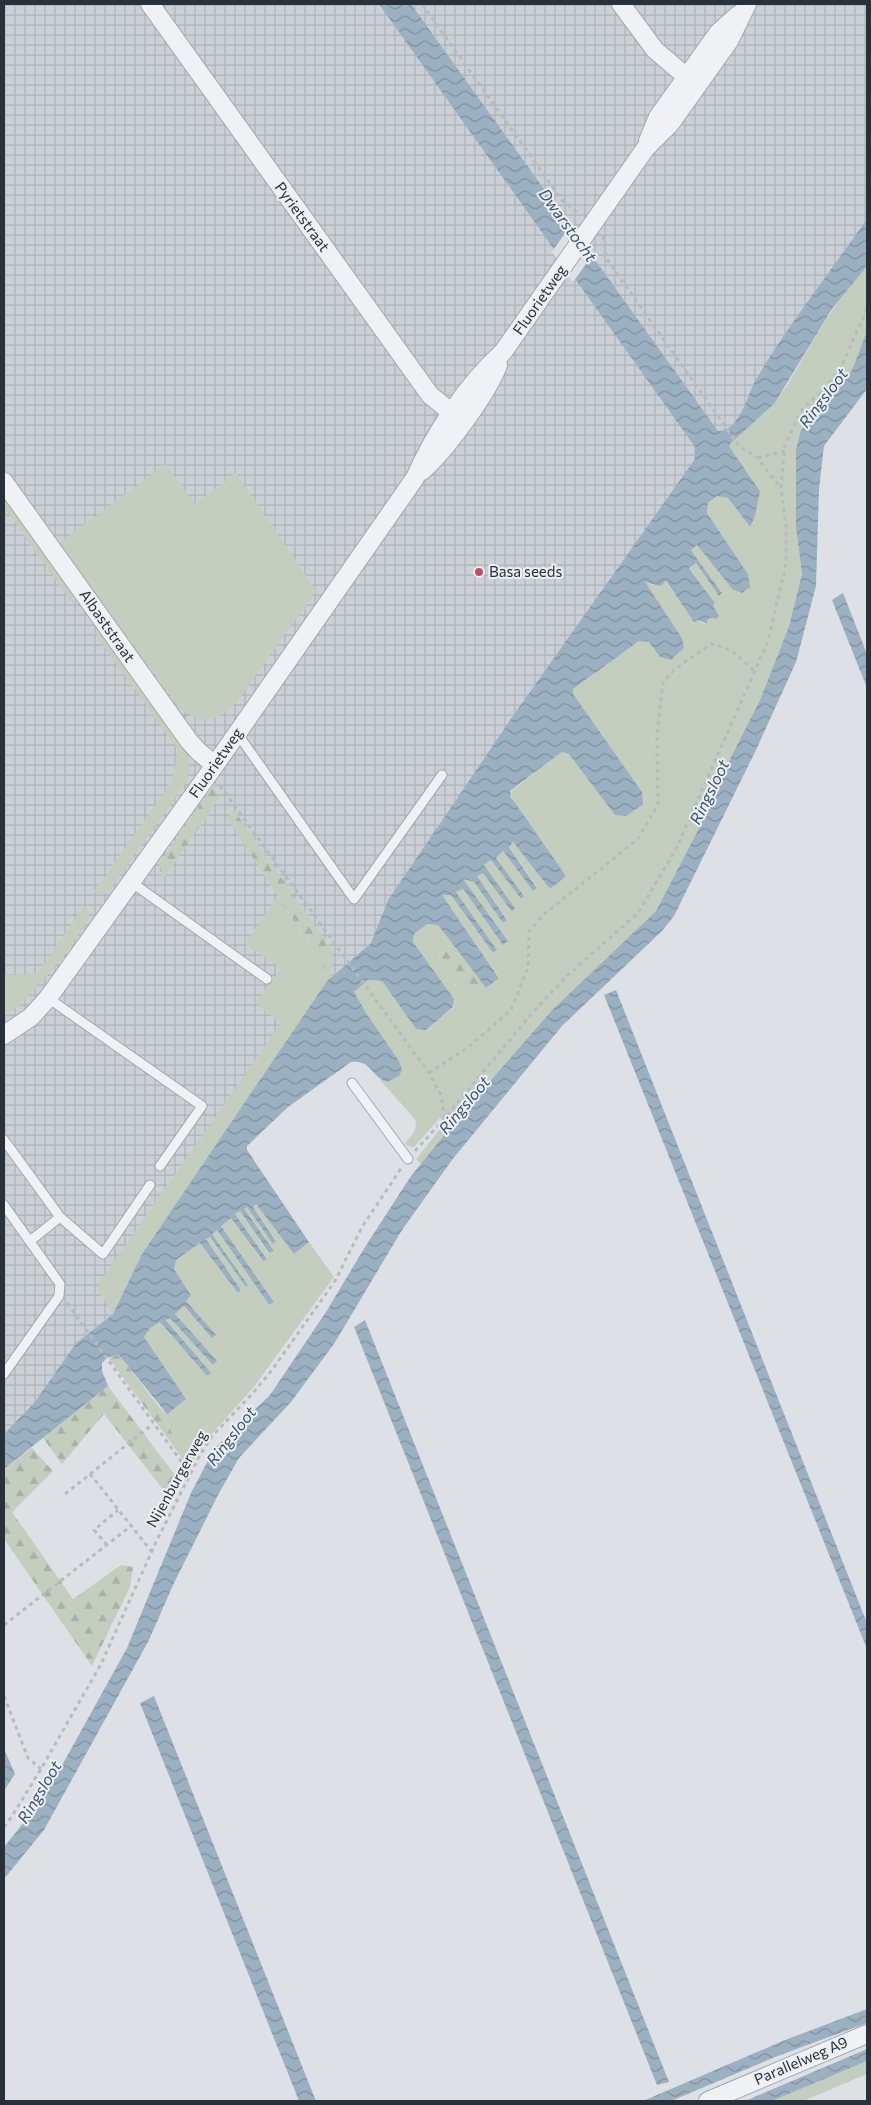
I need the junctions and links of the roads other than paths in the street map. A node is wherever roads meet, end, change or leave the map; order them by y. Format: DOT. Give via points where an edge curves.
graph roads {
  1 [pos="150,4"];
  2 [pos="621,4"];
  3 [pos="745,7"];
  4 [pos="692,81"];
  5 [pos="457,418"];
  6 [pos="4,482"];
  7 [pos="237,733"];
  8 [pos="213,768"];
  9 [pos="442,775"];
  10 [pos="131,882"];
  11 [pos="267,979"];
  12 [pos="48,998"];
  13 [pos="4,1035"];
  14 [pos="352,1083"];
  15 [pos="4,1140"];
  16 [pos="408,1159"];
  17 [pos="160,1166"];
  18 [pos="150,1186"];
  19 [pos="4,1205"];
  20 [pos="60,1218"];
  21 [pos="30,1241"];
  22 [pos="4,1374"];
  23 [pos="867,2034"];
  24 [pos="708,2101"];
  1 -- 5 [label="street, Pyrietstraat" via="430,395"];
  2 -- 4 [label="street" via="655,50"];
  3 -- 4 [label="street, Fluorietweg" via="729,41"];
  4 -- 5 [label="street, Fluorietweg" via="670,124 645,149 503,352 494,376"];
  5 -- 7 [label="street, Fluorietweg" via="434,460 415,478"];
  6 -- 8 [label="street, Albaststraat" via="189,741"];
  7 -- 8 [label="street, Fluorietweg"];
  7 -- 9 [label="lane" via="354,899"];
  8 -- 10 [label="street, Fluorietweg"];
  10 -- 11 [label="lane"];
  10 -- 12 [label="street, Fluorietweg"];
  12 -- 13 [label="street, Fluorietweg" via="31,1017"];
  12 -- 17 [label="lane" via="202,1106"];
  14 -- 16 [label="lane"];
  15 -- 20 [label="lane"];
  18 -- 20 [label="lane" via="103,1254"];
  19 -- 21 [label="lane"];
  20 -- 21 [label="lane"];
  21 -- 22 [label="lane" via="60,1284 59,1296"];
  23 -- 24 [label="street, Parallelweg A9"];
}
